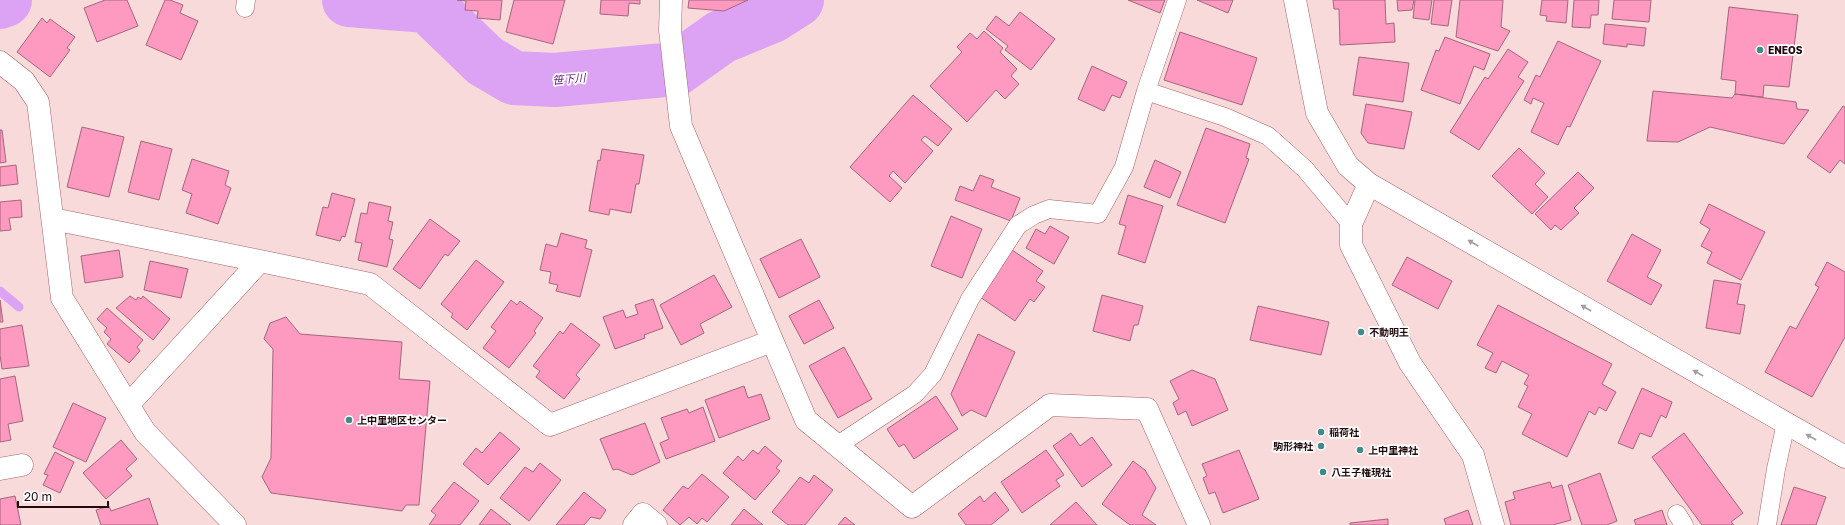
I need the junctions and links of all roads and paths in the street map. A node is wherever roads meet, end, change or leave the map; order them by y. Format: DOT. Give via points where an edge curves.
graph roads {
  1 [pos="671,0"];
  2 [pos="1177,0"];
  3 [pos="1295,0"];
  4 [pos="0,62"];
  5 [pos="1146,91"];
  6 [pos="1369,184"];
  7 [pos="53,219"];
  8 [pos="1351,224"];
  9 [pos="260,261"];
  10 [pos="772,341"];
  11 [pos="129,404"];
  12 [pos="1786,423"];
  13 [pos="838,445"];
  14 [pos="1845,457"];
  15 [pos="22,465"];
  16 [pos="0,469"];
  17 [pos="235,525"];
  18 [pos="634,525"];
  19 [pos="656,525"];
  20 [pos="1199,525"];
  21 [pos="1493,525"];
  22 [pos="1767,525"];
  1 -- 10 [label="street" via="670,30 681,126"];
  2 -- 5 [label="lane"];
  3 -- 6 [label="street" via="1317,113 1348,166"];
  4 -- 7 [label="street" via="24,81 38,102"];
  5 -- 8 [label="lane" via="1225,117 1268,136 1305,169"];
  5 -- 13 [label="lane" via="1124,167 1098,214 1048,209 1018,225 970,299 933,374 915,394"];
  6 -- 8 [label="street"];
  12 -- 6 [label="street, one-way"];
  7 -- 9 [label="street"];
  7 -- 11 [label="street" via="62,298"];
  8 -- 21 [label="street" via="1351,245 1410,363 1473,455"];
  9 -- 10 [label="street" via="370,284 550,425"];
  9 -- 11 [label="street"];
  10 -- 13 [label="street" via="806,420"];
  11 -- 17 [label="street" via="145,432"];
  14 -- 12 [label="street, one-way"];
  12 -- 22 [label="lane"];
  13 -- 20 [label="street" via="912,507 1050,405 1147,409"];
  15 -- 16 [label="street"];
  18 -- 19 [label="street" via="642,514"];
}
